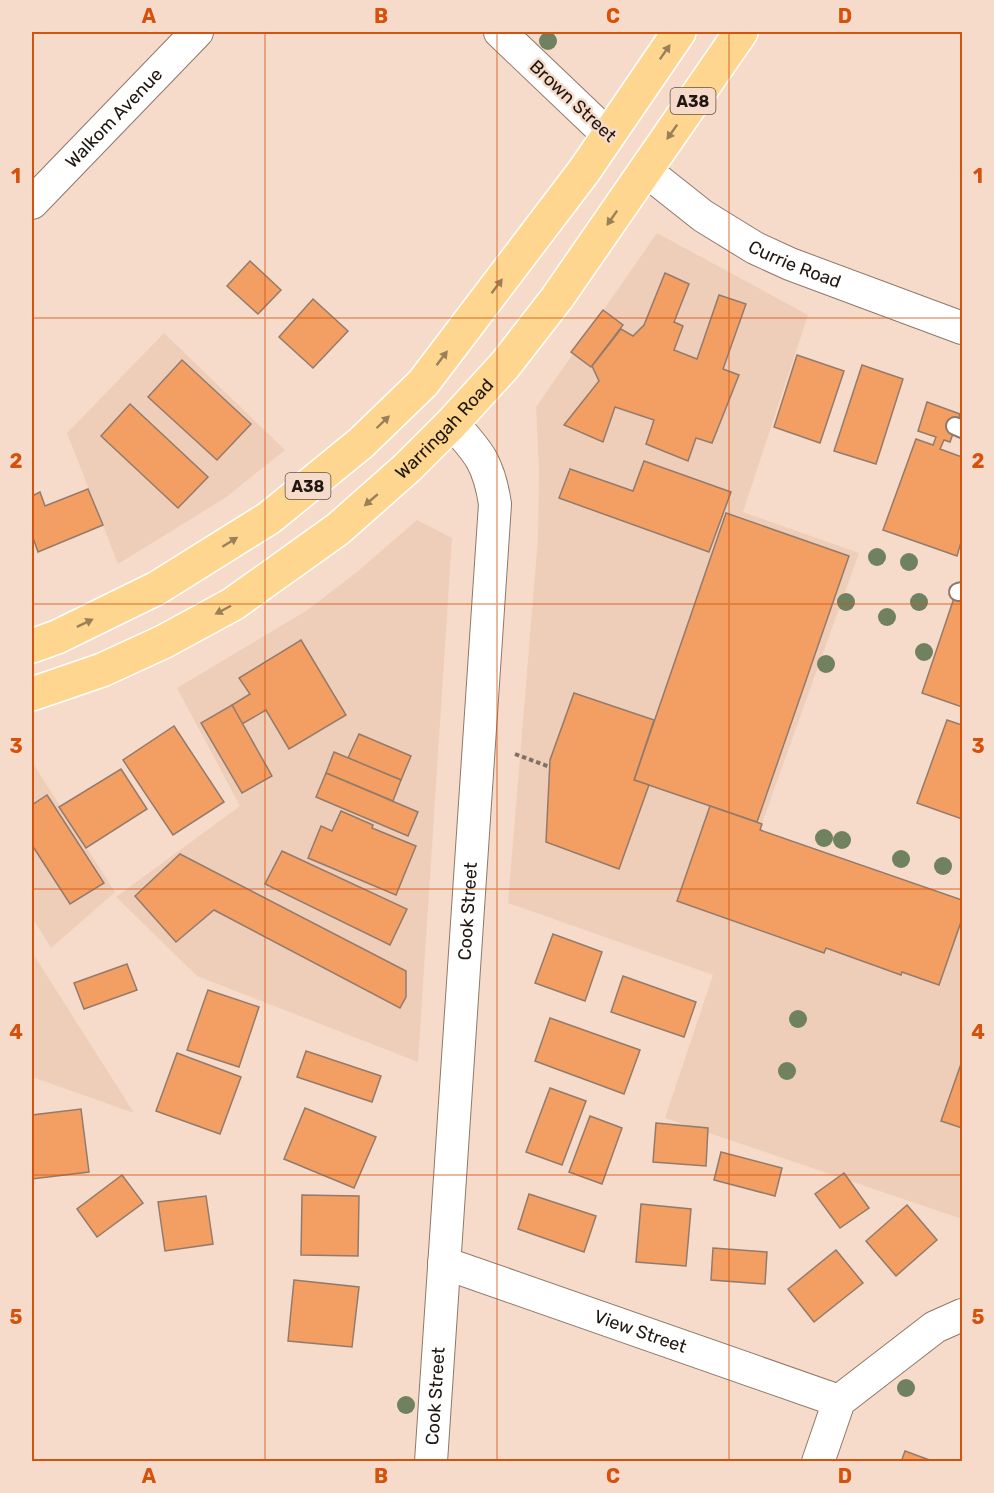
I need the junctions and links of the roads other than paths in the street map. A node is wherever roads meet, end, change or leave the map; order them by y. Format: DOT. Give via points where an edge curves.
graph roads {
  1 [pos="197,32"];
  2 [pos="500,32"];
  3 [pos="679,32"];
  4 [pos="741,32"];
  5 [pos="609,135"];
  6 [pos="645,170"];
  7 [pos="32,203"];
  8 [pos="963,328"];
  9 [pos="423,383"];
  10 [pos="453,423"];
  11 [pos="32,646"];
  12 [pos="32,694"];
  13 [pos="444,1263"];
  14 [pos="963,1315"];
  15 [pos="838,1401"];
  16 [pos="431,1461"];
  17 [pos="818,1461"];
  1 -- 7 [label="street, Walkom Avenue"];
  2 -- 5 [label="street, Brown Street"];
  5 -- 3 [label="highway, A38, one-way"];
  4 -- 6 [label="highway, Warringah Road / A38, one-way"];
  5 -- 6 [label="highway, Brown Street"];
  9 -- 5 [label="highway, A38, one-way"];
  6 -- 8 [label="street, Currie Road" via="710,221 755,248"];
  6 -- 10 [label="highway, Warringah Road / A38, one-way" via="556,298 505,365"];
  9 -- 10 [label="highway, Cook Street"];
  11 -- 9 [label="highway, A38, one-way" via="157,588 268,518 361,443"];
  10 -- 12 [label="highway, Warringah Road / A38, one-way" via="338,529 233,604 102,670"];
  10 -- 13 [label="street, Cook Street" via="485,463 495,504"];
  13 -- 15 [label="street, View Street"];
  13 -- 16 [label="street, Cook Street"];
  14 -- 15 [label="street" via="935,1328"];
  15 -- 17 [label="street"];
}
